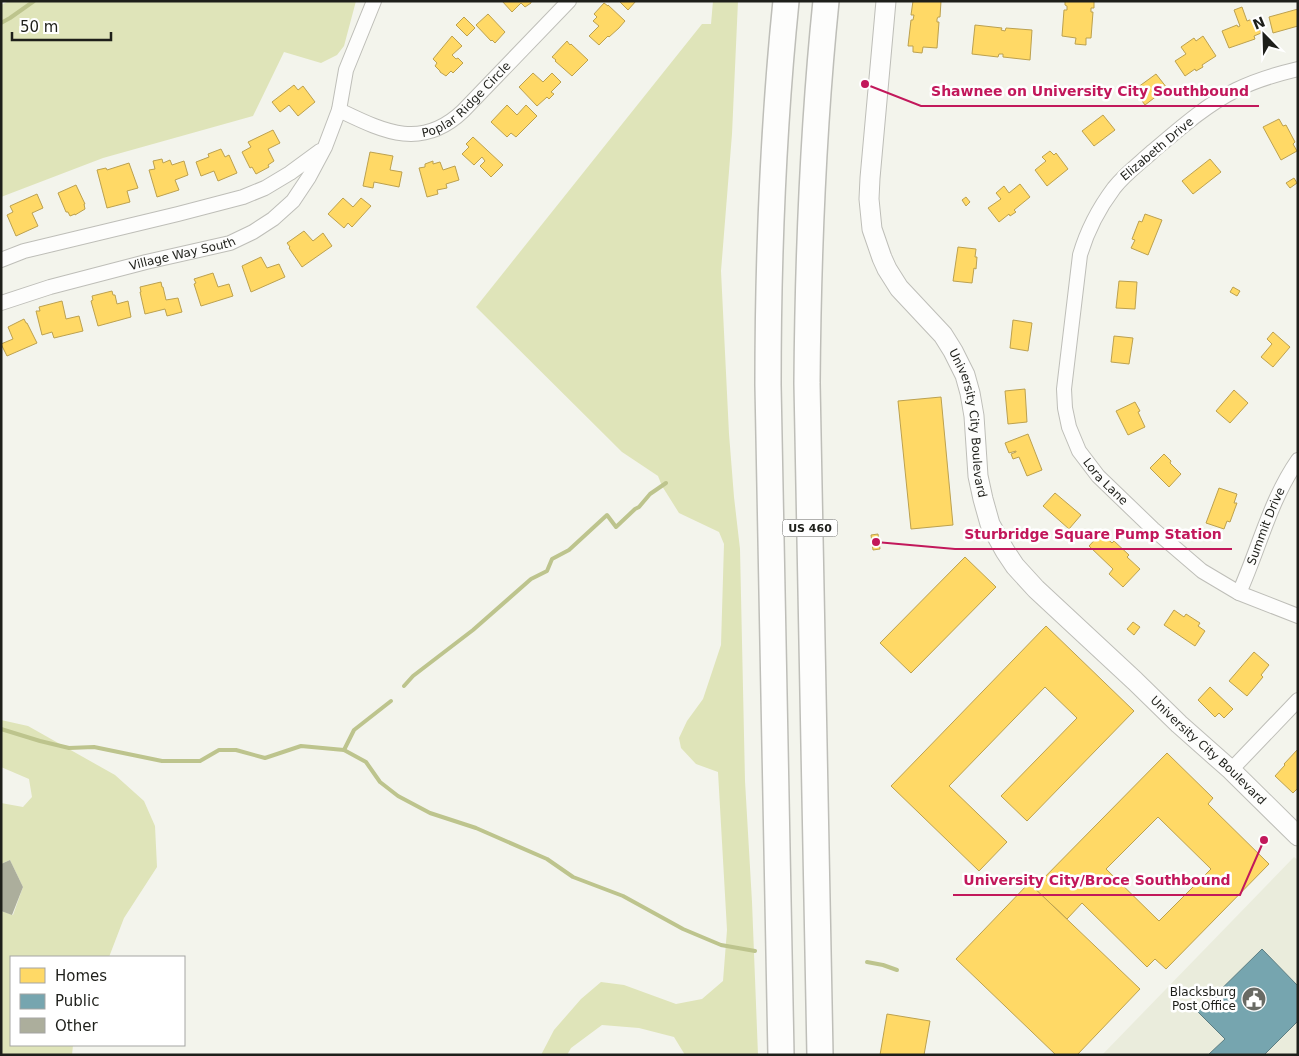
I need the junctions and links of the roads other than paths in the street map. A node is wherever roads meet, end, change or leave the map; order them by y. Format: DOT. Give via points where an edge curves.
graph roads {
  1 [pos="374,1"];
  2 [pos="569,1"];
  3 [pos="786,1"];
  4 [pos="826,1"];
  5 [pos="886,1"];
  6 [pos="1298,69"];
  7 [pos="339,110"];
  8 [pos="325,147"];
  9 [pos="1080,255"];
  10 [pos="1,260"];
  11 [pos="1,303"];
  12 [pos="1298,460"];
  13 [pos="1239,593"];
  14 [pos="1298,616"];
  15 [pos="1298,700"];
  16 [pos="1231,770"];
  17 [pos="1298,836"];
  18 [pos="781,1055"];
  19 [pos="820,1055"];
  1 -- 7 [label="street, Village Way South" via="346,70"];
  2 -- 7 [label="street, Poplar Ridge Circle" via="446,125 427,132 394,133"];
  3 -- 18 [label="highway, US 460" via="774,153 768,327"];
  4 -- 19 [label="highway, US 460" via="814,135 807,383"];
  5 -- 16 [label="main road, University City Boulevard" via="870,178 872,229 894,280 943,335 965,375 974,416 981,490 990,524 1015,566 1036,589"];
  6 -- 9 [label="street, Elizabeth Drive" via="1268,76 1219,99 1168,138 1113,189 1094,220"];
  7 -- 8 [label="street, Village Way South"];
  8 -- 10 [label="street" via="290,173 243,197 24,251"];
  8 -- 11 [label="street, Village Way South" via="293,201 274,219 253,232 230,243 50,287"];
  9 -- 13 [label="street, Lora Lane" via="1064,389 1069,427 1079,451 1098,476 1153,528 1202,571"];
  12 -- 13 [label="street, Summit Drive" via="1282,485"];
  13 -- 14 [label="street, Lora Lane"];
  15 -- 16 [label="street"];
  16 -- 17 [label="main road, University City Boulevard"];
}
